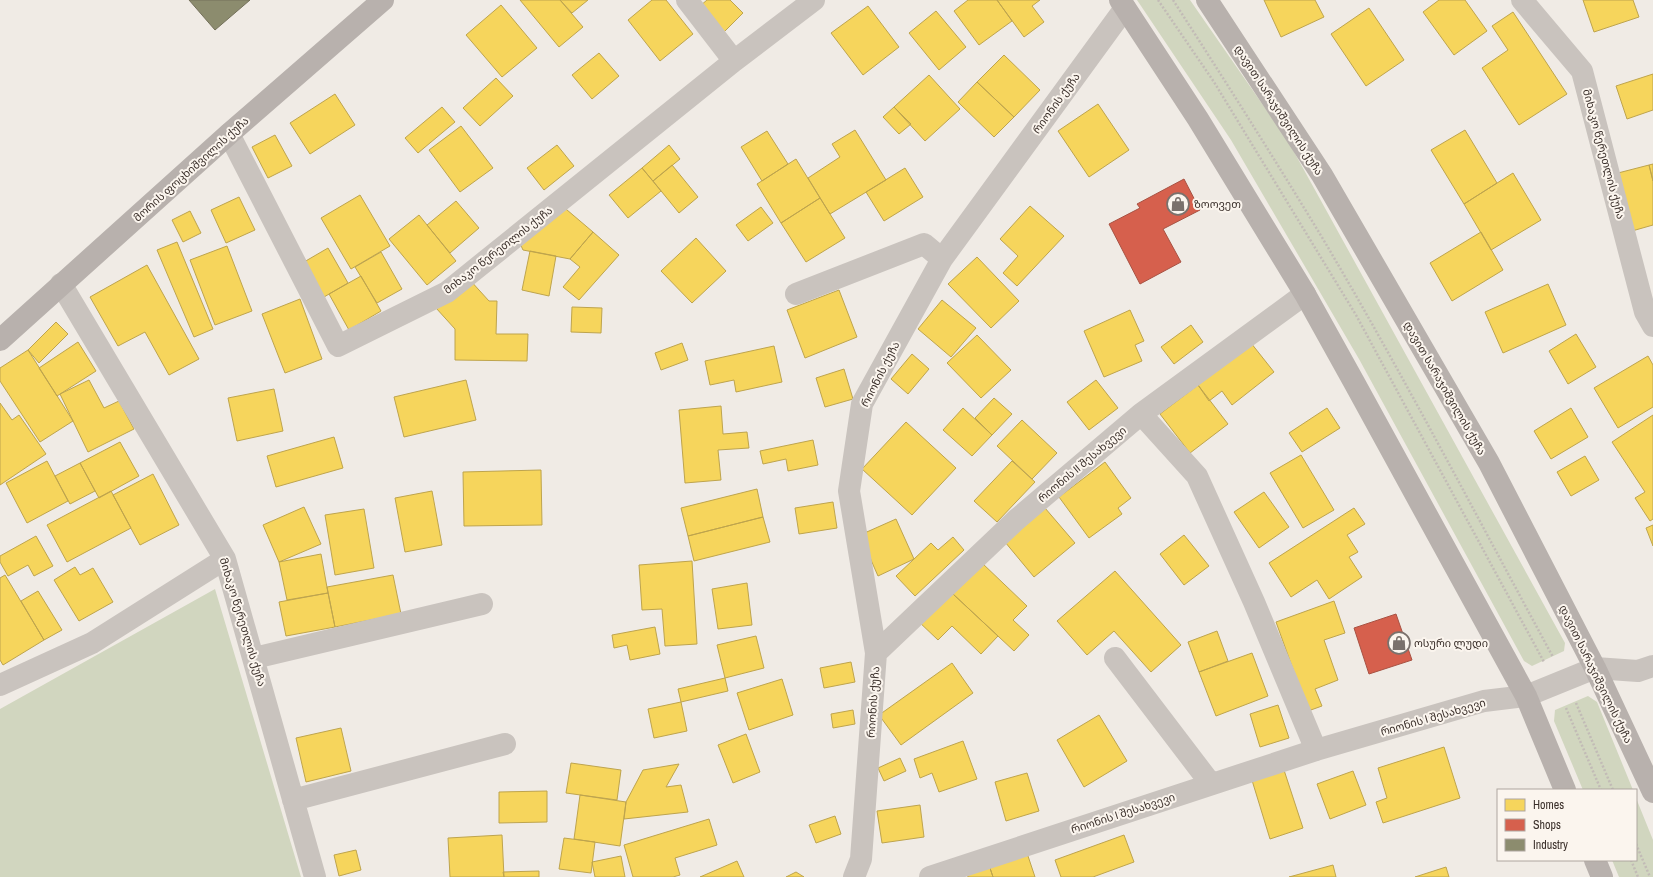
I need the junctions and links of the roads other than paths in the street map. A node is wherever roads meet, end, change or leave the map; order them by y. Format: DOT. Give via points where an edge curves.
graph roads {
  1 [pos="687,0"];
  2 [pos="814,0"];
  3 [pos="1207,0"];
  4 [pos="1522,0"];
  5 [pos="380,1"];
  6 [pos="1123,4"];
  7 [pos="734,61"];
  8 [pos="229,134"];
  9 [pos="942,259"];
  10 [pos="61,284"];
  11 [pos="796,294"];
  12 [pos="1305,294"];
  13 [pos="1653,326"];
  14 [pos="0,340"];
  15 [pos="1141,414"];
  16 [pos="225,559"];
  17 [pos="482,604"];
  18 [pos="876,653"];
  19 [pos="254,658"];
  20 [pos="1115,658"];
  21 [pos="1653,666"];
  22 [pos="1594,668"];
  23 [pos="0,685"];
  24 [pos="1526,696"];
  25 [pos="505,744"];
  26 [pos="1316,750"];
  27 [pos="1211,784"];
  28 [pos="1565,789"];
  29 [pos="1653,792"];
  30 [pos="293,800"];
  31 [pos="1595,861"];
  32 [pos="314,877"];
  33 [pos="854,877"];
  34 [pos="930,877"];
  35 [pos="1602,877"];
  1 -- 7 [label="street"];
  2 -- 7 [label="street, მიხაკო წერეთლის ქუჩა"];
  3 -- 22 [label="main road, დავით სარაჯიშვილის ქუჩა" via="1334,196 1489,463"];
  4 -- 13 [label="street, მიხაკო წერეთლის ქუჩა" via="1582,71 1645,312"];
  5 -- 8 [label="main road, მორის ფოცხიშვილის ქუჩა"];
  6 -- 9 [label="street, რიონის ქუჩა"];
  6 -- 12 [label="main road" via="1198,119"];
  7 -- 8 [label="street, მიხაკო წერეთლის ქუჩა" via="447,292 338,346"];
  8 -- 10 [label="main road, მორის ფოცხიშვილის ქუჩა"];
  9 -- 11 [label="street" via="924,244"];
  9 -- 18 [label="street, რიონის ქუჩა" via="862,404 849,491"];
  10 -- 14 [label="main road, მორის ფოცხიშვილის ქუჩა"];
  10 -- 16 [label="street, მიხაკო წერეთლის ქუჩა"];
  12 -- 15 [label="street, რიონის II შესახვევი"];
  12 -- 24 [label="main road"];
  15 -- 18 [label="street, რიონის II შესახვევი" via="1016,520"];
  15 -- 26 [label="street" via="1197,476 1254,602"];
  16 -- 19 [label="street, მიხაკო წერეთლის ქუჩა"];
  16 -- 23 [label="street" via="92,643"];
  17 -- 19 [label="street"];
  18 -- 33 [label="street, რიონის ქუჩა" via="861,859"];
  19 -- 30 [label="street, მიხაკო წერეთლის ქუჩა"];
  20 -- 27 [label="street"];
  21 -- 22 [label="street" via="1638,671"];
  22 -- 24 [label="street, რიონის I შესახვევი"];
  22 -- 29 [label="main road, დავით სარაჯიშვილის ქუჩა"];
  24 -- 26 [label="street, რიონის I შესახვევი" via="1484,701"];
  24 -- 28 [label="main road"];
  25 -- 30 [label="street"];
  26 -- 27 [label="street, რიონის I შესახვევი"];
  27 -- 34 [label="street, რიონის I შესახვევი"];
  30 -- 32 [label="street, მიხაკო წერეთლის ქუჩა"];
  31 -- 35 [label="main road"];
}
